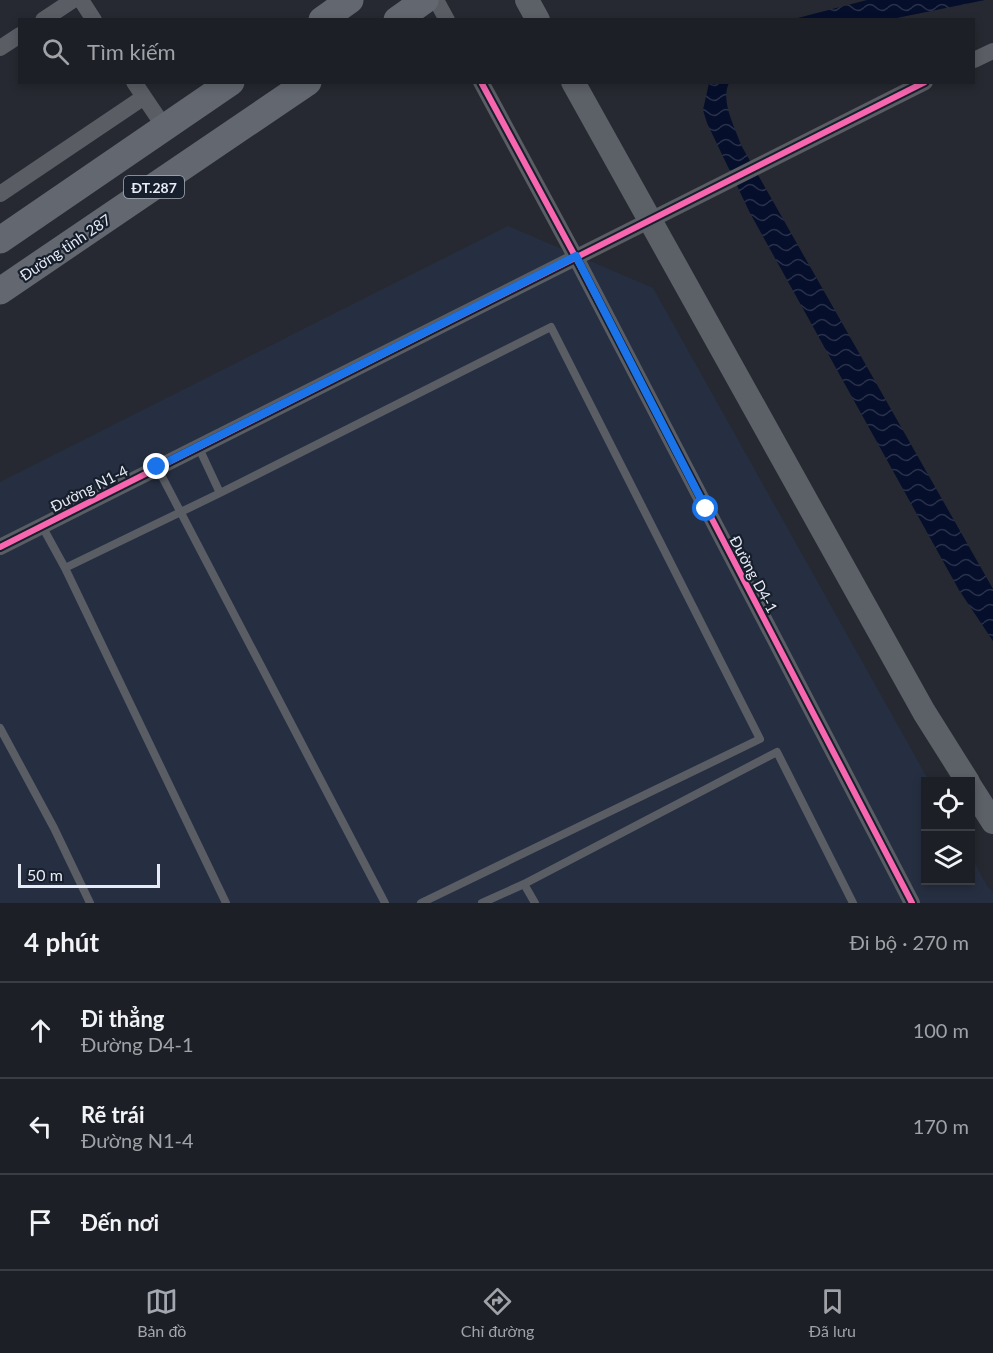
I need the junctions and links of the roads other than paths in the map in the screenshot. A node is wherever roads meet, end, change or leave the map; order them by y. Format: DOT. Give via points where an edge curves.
graph roads {
  1 [pos="73,0"];
  2 [pos="81,0"];
  3 [pos="350,0"];
  4 [pos="424,0"];
  5 [pos="436,0"];
  6 [pos="527,0"];
  7 [pos="46,18"];
  8 [pos="93,18"];
  9 [pos="325,18"];
  10 [pos="400,18"];
  11 [pos="446,18"];
  12 [pos="537,18"];
  13 [pos="18,36"];
  14 [pos="0,48"];
  15 [pos="993,51"];
  16 [pos="975,60"];
  17 [pos="135,84"];
  18 [pos="228,84"];
  19 [pos="305,84"];
  20 [pos="482,84"];
  21 [pos="574,84"];
  22 [pos="921,84"];
  23 [pos="144,97"];
  24 [pos="165,128"];
  25 [pos="0,194"];
  26 [pos="649,219"];
  27 [pos="0,240"];
  28 [pos="576,256"];
  29 [pos="0,291"];
  30 [pos="198,446"];
  31 [pos="157,467"];
  32 [pos="220,493"];
  33 [pos="180,512"];
  34 [pos="42,526"];
  35 [pos="0,547"];
  36 [pos="65,568"];
  37 [pos="0,728"];
  38 [pos="965,777"];
  39 [pos="975,794"];
  40 [pos="993,822"];
  41 [pos="524,884"];
  42 [pos="90,903"];
  43 [pos="226,903"];
  44 [pos="385,903"];
  45 [pos="421,903"];
  46 [pos="482,903"];
  47 [pos="534,903"];
  48 [pos="853,903"];
  49 [pos="912,903"];
  1 -- 7 [label="street"];
  2 -- 8 [label="street"];
  3 -- 9 [label="main road"];
  4 -- 10 [label="main road"];
  5 -- 11 [label="street"];
  6 -- 12 [label="main road"];
  13 -- 14 [label="street"];
  15 -- 16 [label="street"];
  17 -- 23 [label="street"];
  18 -- 24 [label="main road, ĐT.287"];
  19 -- 29 [label="main road, Đường tỉnh 287 / ĐT.287"];
  20 -- 28 [label="street, Đường D4-1"];
  21 -- 26 [label="main road"];
  22 -- 26 [label="street, Đường N1-4"];
  23 -- 24 [label="street"];
  23 -- 25 [label="street"];
  24 -- 27 [label="main road, ĐT.287"];
  26 -- 28 [label="street, Đường N1-4"];
  26 -- 38 [label="main road" via="924,712"];
  28 -- 30 [label="street, Đường N1-4"];
  28 -- 49 [label="street, Đường D4-1"];
  30 -- 31 [label="street, Đường N1-4"];
  30 -- 32 [label="lane"];
  31 -- 33 [label="lane"];
  31 -- 34 [label="street, Đường N1-4"];
  32 -- 33 [label="lane"];
  32 -- 45 [label="lane" via="552,327 760,739"];
  33 -- 36 [label="lane"];
  33 -- 44 [label="lane"];
  34 -- 35 [label="street, Đường N1-4"];
  34 -- 36 [label="lane"];
  36 -- 43 [label="lane"];
  37 -- 42 [label="lane"];
  39 -- 40 [label="main road"];
  41 -- 46 [label="lane"];
  41 -- 47 [label="lane"];
  41 -- 48 [label="lane" via="777,752"];
}
